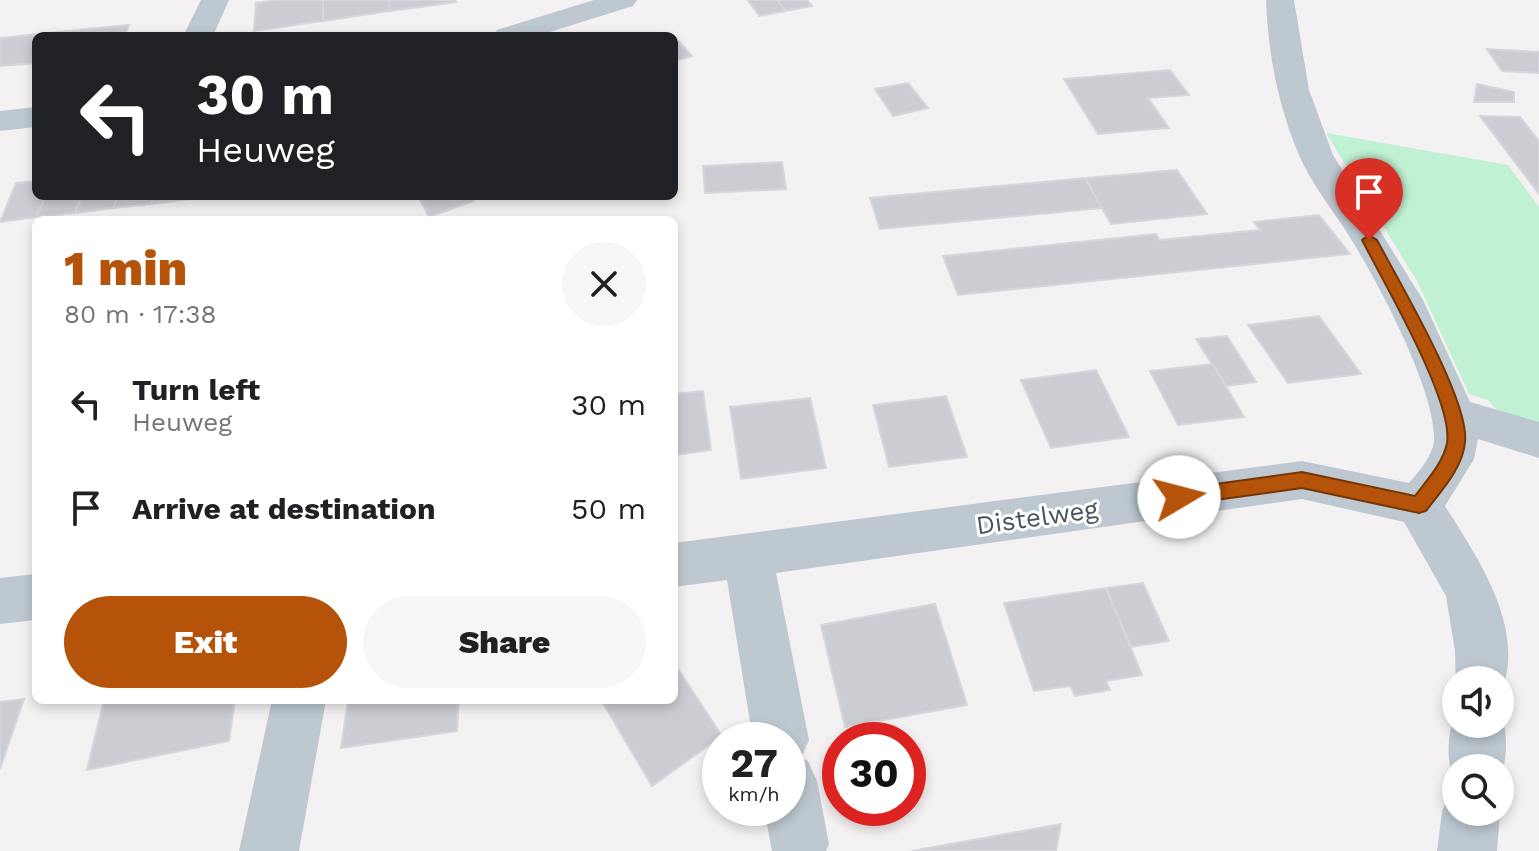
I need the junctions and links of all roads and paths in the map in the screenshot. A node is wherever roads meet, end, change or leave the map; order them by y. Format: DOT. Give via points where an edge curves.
graph roads {
  1 [pos="215,0"];
  2 [pos="623,0"];
  3 [pos="1280,0"];
  4 [pos="200,32"];
  5 [pos="520,32"];
  6 [pos="32,117"];
  7 [pos="0,121"];
  8 [pos="1453,414"];
  9 [pos="1539,440"];
  10 [pos="1419,505"];
  11 [pos="748,557"];
  12 [pos="678,565"];
  13 [pos="32,597"];
  14 [pos="0,601"];
  15 [pos="1480,666"];
  16 [pos="298,704"];
  17 [pos="778,722"];
  18 [pos="796,826"];
  19 [pos="1470,826"];
  20 [pos="799,844"];
  21 [pos="269,851"];
  22 [pos="1467,851"];
  1 -- 4 [label="street"];
  2 -- 5 [label="street"];
  3 -- 8 [label="street" via="1293,92 1326,177 1379,257"];
  6 -- 7 [label="street"];
  8 -- 9 [label="street"];
  8 -- 10 [label="street" via="1456,442 1447,468"];
  10 -- 11 [label="street, Distelweg" via="1302,480"];
  10 -- 15 [label="street" via="1470,591"];
  11 -- 12 [label="street, Distelweg"];
  11 -- 17 [label="street"];
  13 -- 14 [label="street"];
  16 -- 21 [label="street"];
  18 -- 20 [label="street"];
  19 -- 22 [label="street"];
}
